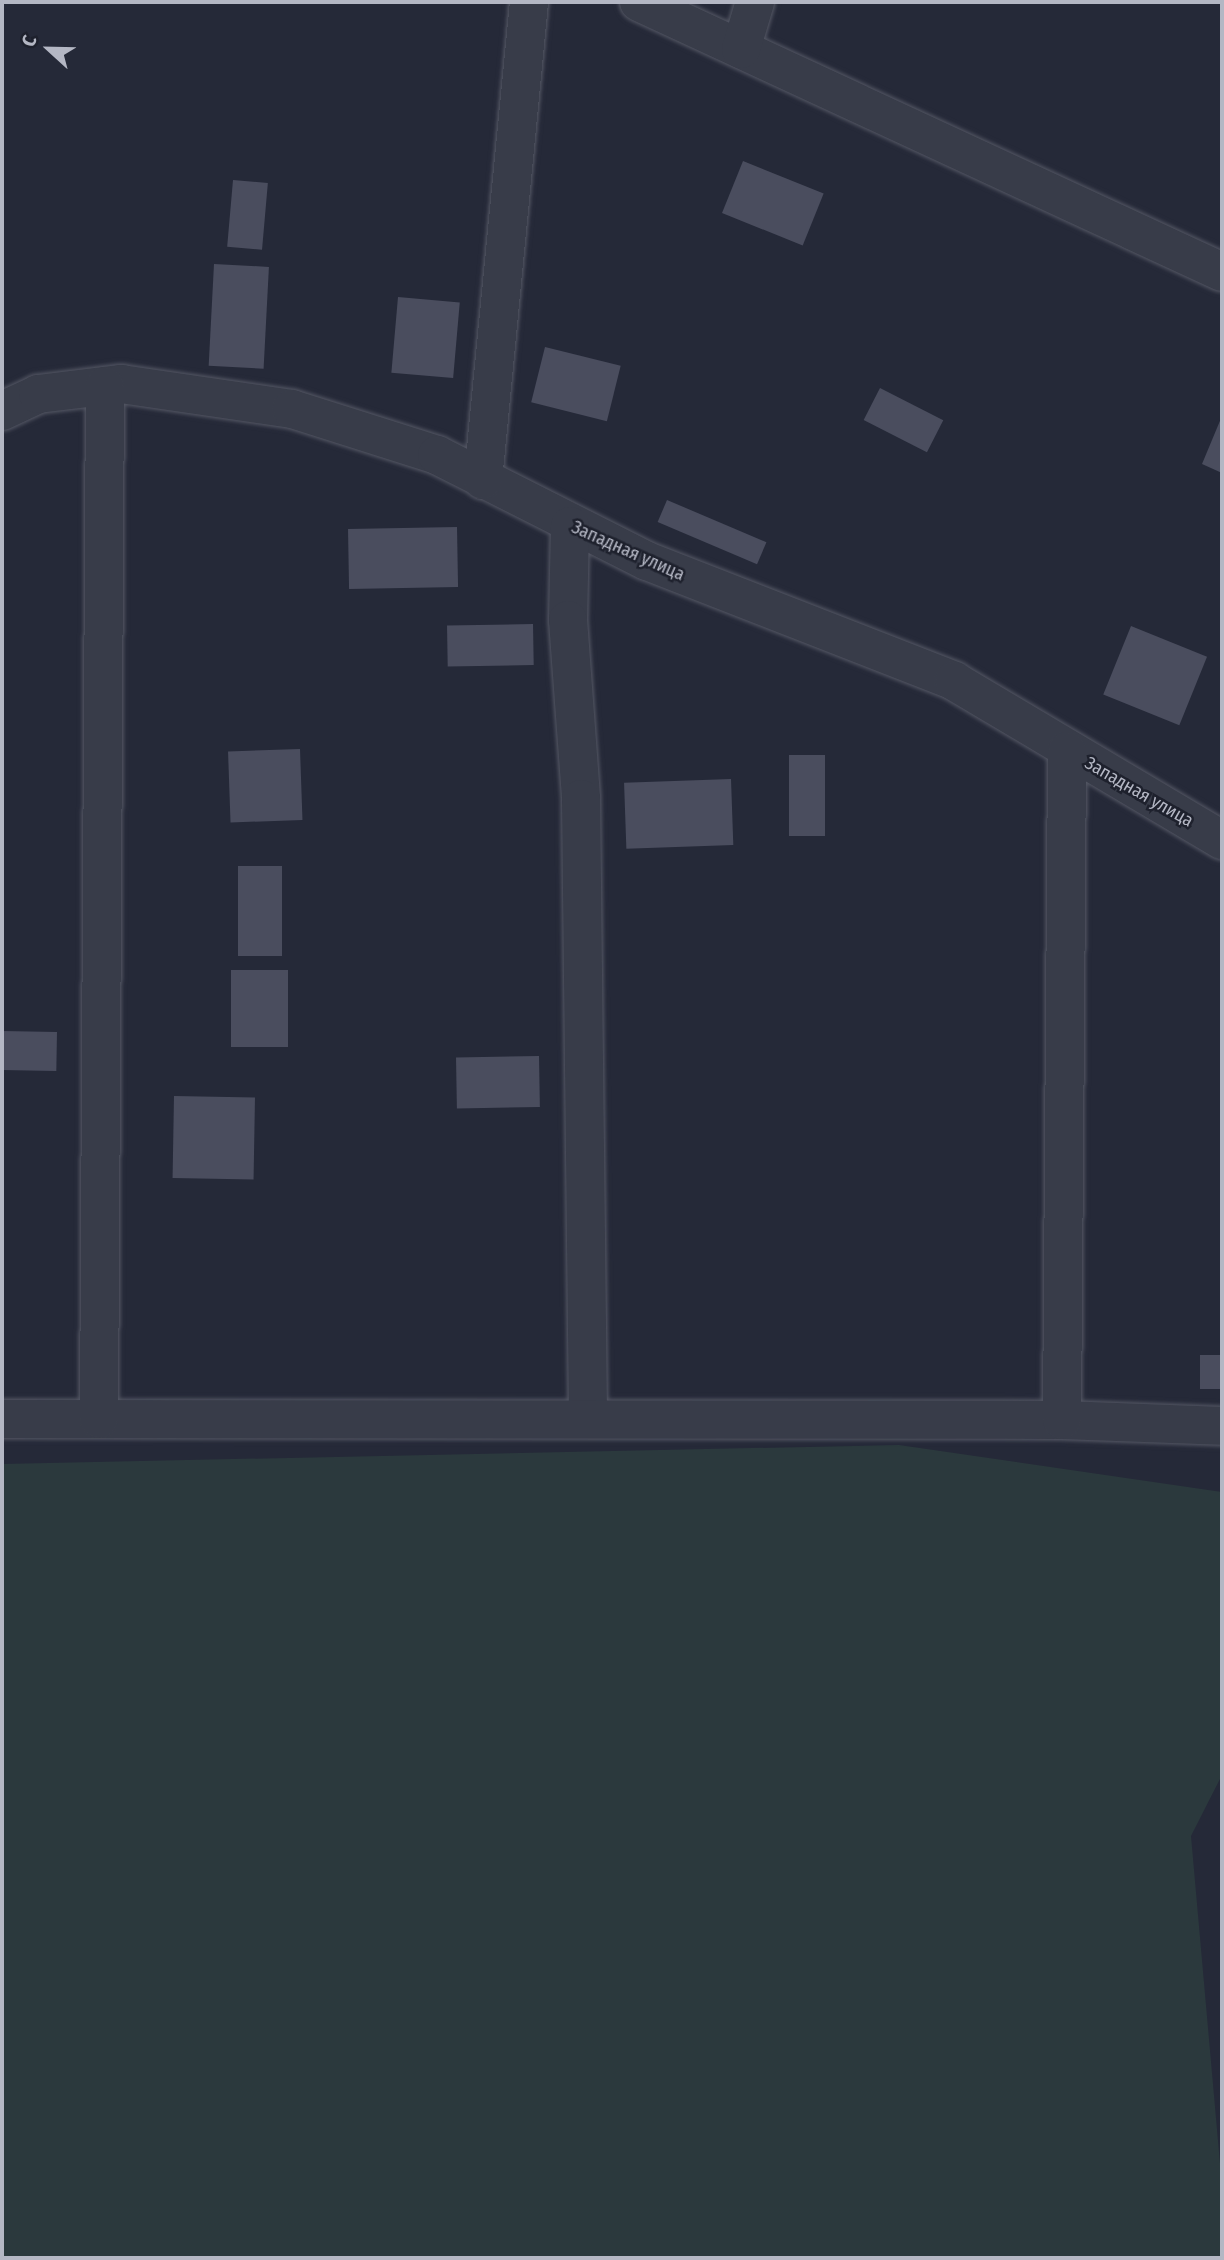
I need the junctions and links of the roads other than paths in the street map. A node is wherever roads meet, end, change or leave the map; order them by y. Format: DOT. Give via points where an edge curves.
graph roads {
  1 [pos="529,2"];
  2 [pos="639,2"];
  3 [pos="755,2"];
  4 [pos="741,49"];
  5 [pos="1222,272"];
  6 [pos="105,386"];
  7 [pos="2,411"];
  8 [pos="483,480"];
  9 [pos="570,526"];
  10 [pos="1067,751"];
  11 [pos="1222,840"];
  12 [pos="2,1419"];
  13 [pos="99,1419"];
  14 [pos="587,1419"];
  15 [pos="1062,1420"];
  16 [pos="1222,1426"];
  1 -- 8 [label="street"];
  2 -- 4 [label="street"];
  3 -- 4 [label="street"];
  4 -- 5 [label="street"];
  6 -- 7 [label="street, Западная улица" via="38,394"];
  6 -- 8 [label="street, Западная улица" via="121,384 292,409 437,455"];
  6 -- 13 [label="street"];
  8 -- 9 [label="street, Западная улица"];
  9 -- 10 [label="street, Западная улица" via="647,561 954,681"];
  9 -- 14 [label="street" via="568,620 581,799"];
  10 -- 11 [label="street, Западная улица"];
  10 -- 15 [label="street"];
  12 -- 13 [label="street"];
  13 -- 14 [label="street"];
  14 -- 15 [label="street"];
  15 -- 16 [label="street"];
}
